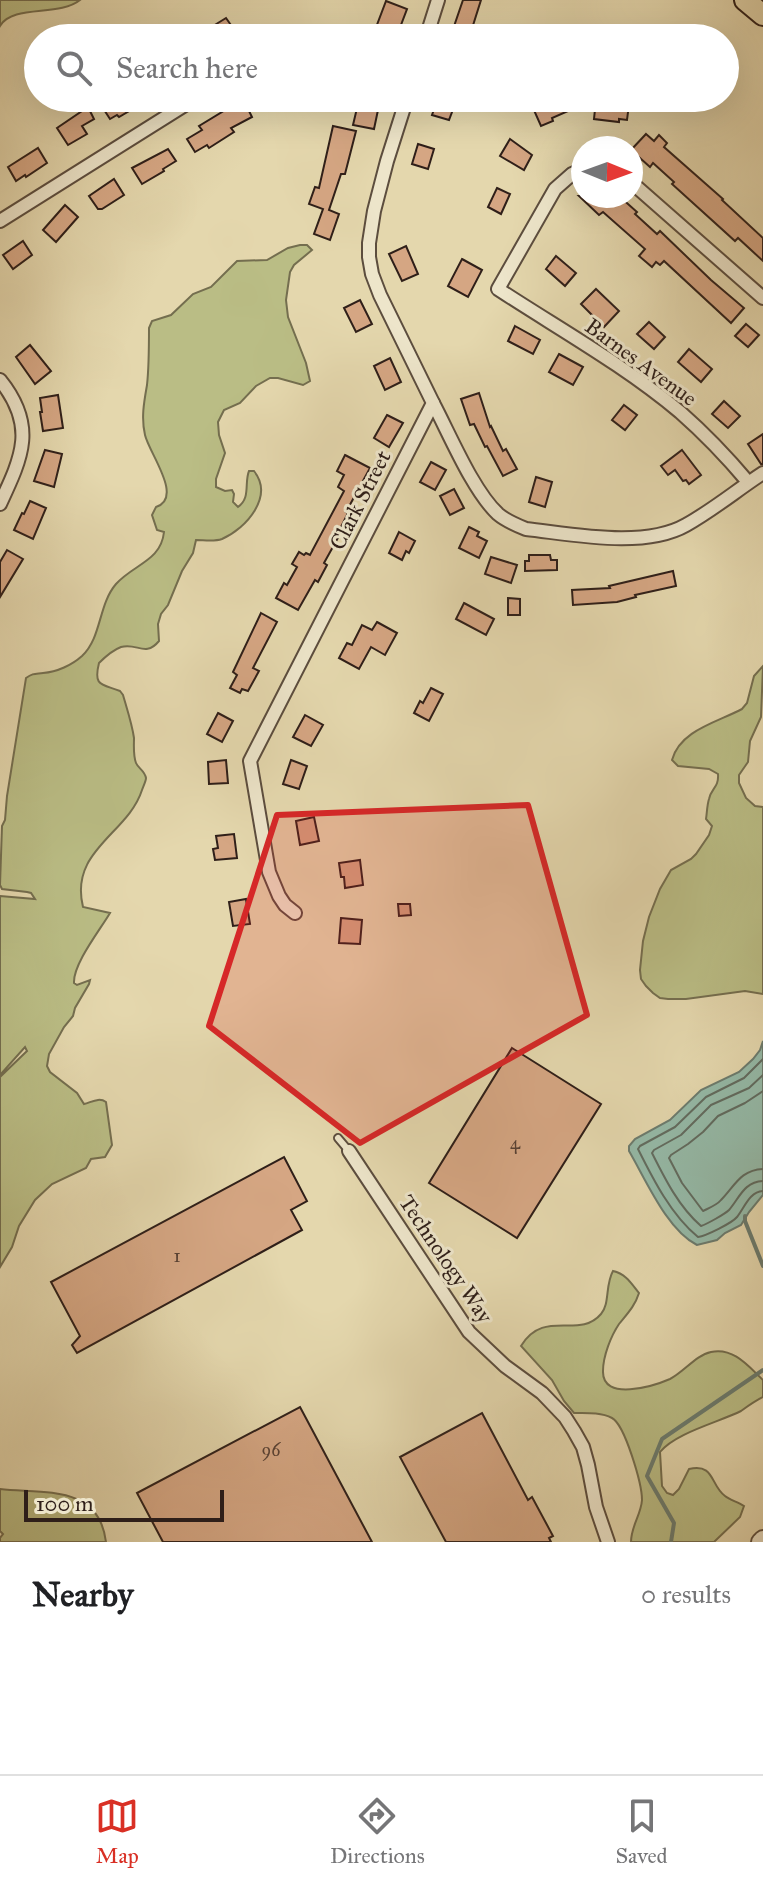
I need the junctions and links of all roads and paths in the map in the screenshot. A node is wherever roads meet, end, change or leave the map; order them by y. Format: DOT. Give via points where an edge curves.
graph roads {
  1 [pos="438,0"];
  2 [pos="745,0"];
  3 [pos="763,15"];
  4 [pos="430,24"];
  5 [pos="174,112"];
  6 [pos="403,112"];
  7 [pos="571,175"];
  8 [pos="643,193"];
  9 [pos="0,221"];
  10 [pos="763,298"];
  11 [pos="0,380"];
  12 [pos="433,403"];
  13 [pos="763,473"];
  14 [pos="748,482"];
  15 [pos="0,504"];
  16 [pos="295,913"];
  17 [pos="338,1138"];
  18 [pos="349,1151"];
  19 [pos="608,1542"];
  1 -- 4 [label="street"];
  2 -- 3 [label="main road"];
  5 -- 9 [label="street"];
  6 -- 12 [label="street" via="374,211 369,257 380,295"];
  7 -- 14 [label="street, Barnes Avenue" via="555,189 498,289 669,403"];
  8 -- 10 [label="street"];
  11 -- 15 [label="street" via="19,412 23,432 21,455"];
  12 -- 14 [label="street" via="482,496 500,516 526,529 652,537 686,525"];
  12 -- 16 [label="street, Clark Street" via="250,761 269,872 279,896"];
  13 -- 14 [label="street"];
  17 -- 18 [label="lane"];
  18 -- 19 [label="street, Technology Way" via="469,1332 565,1417 585,1456"];
}
